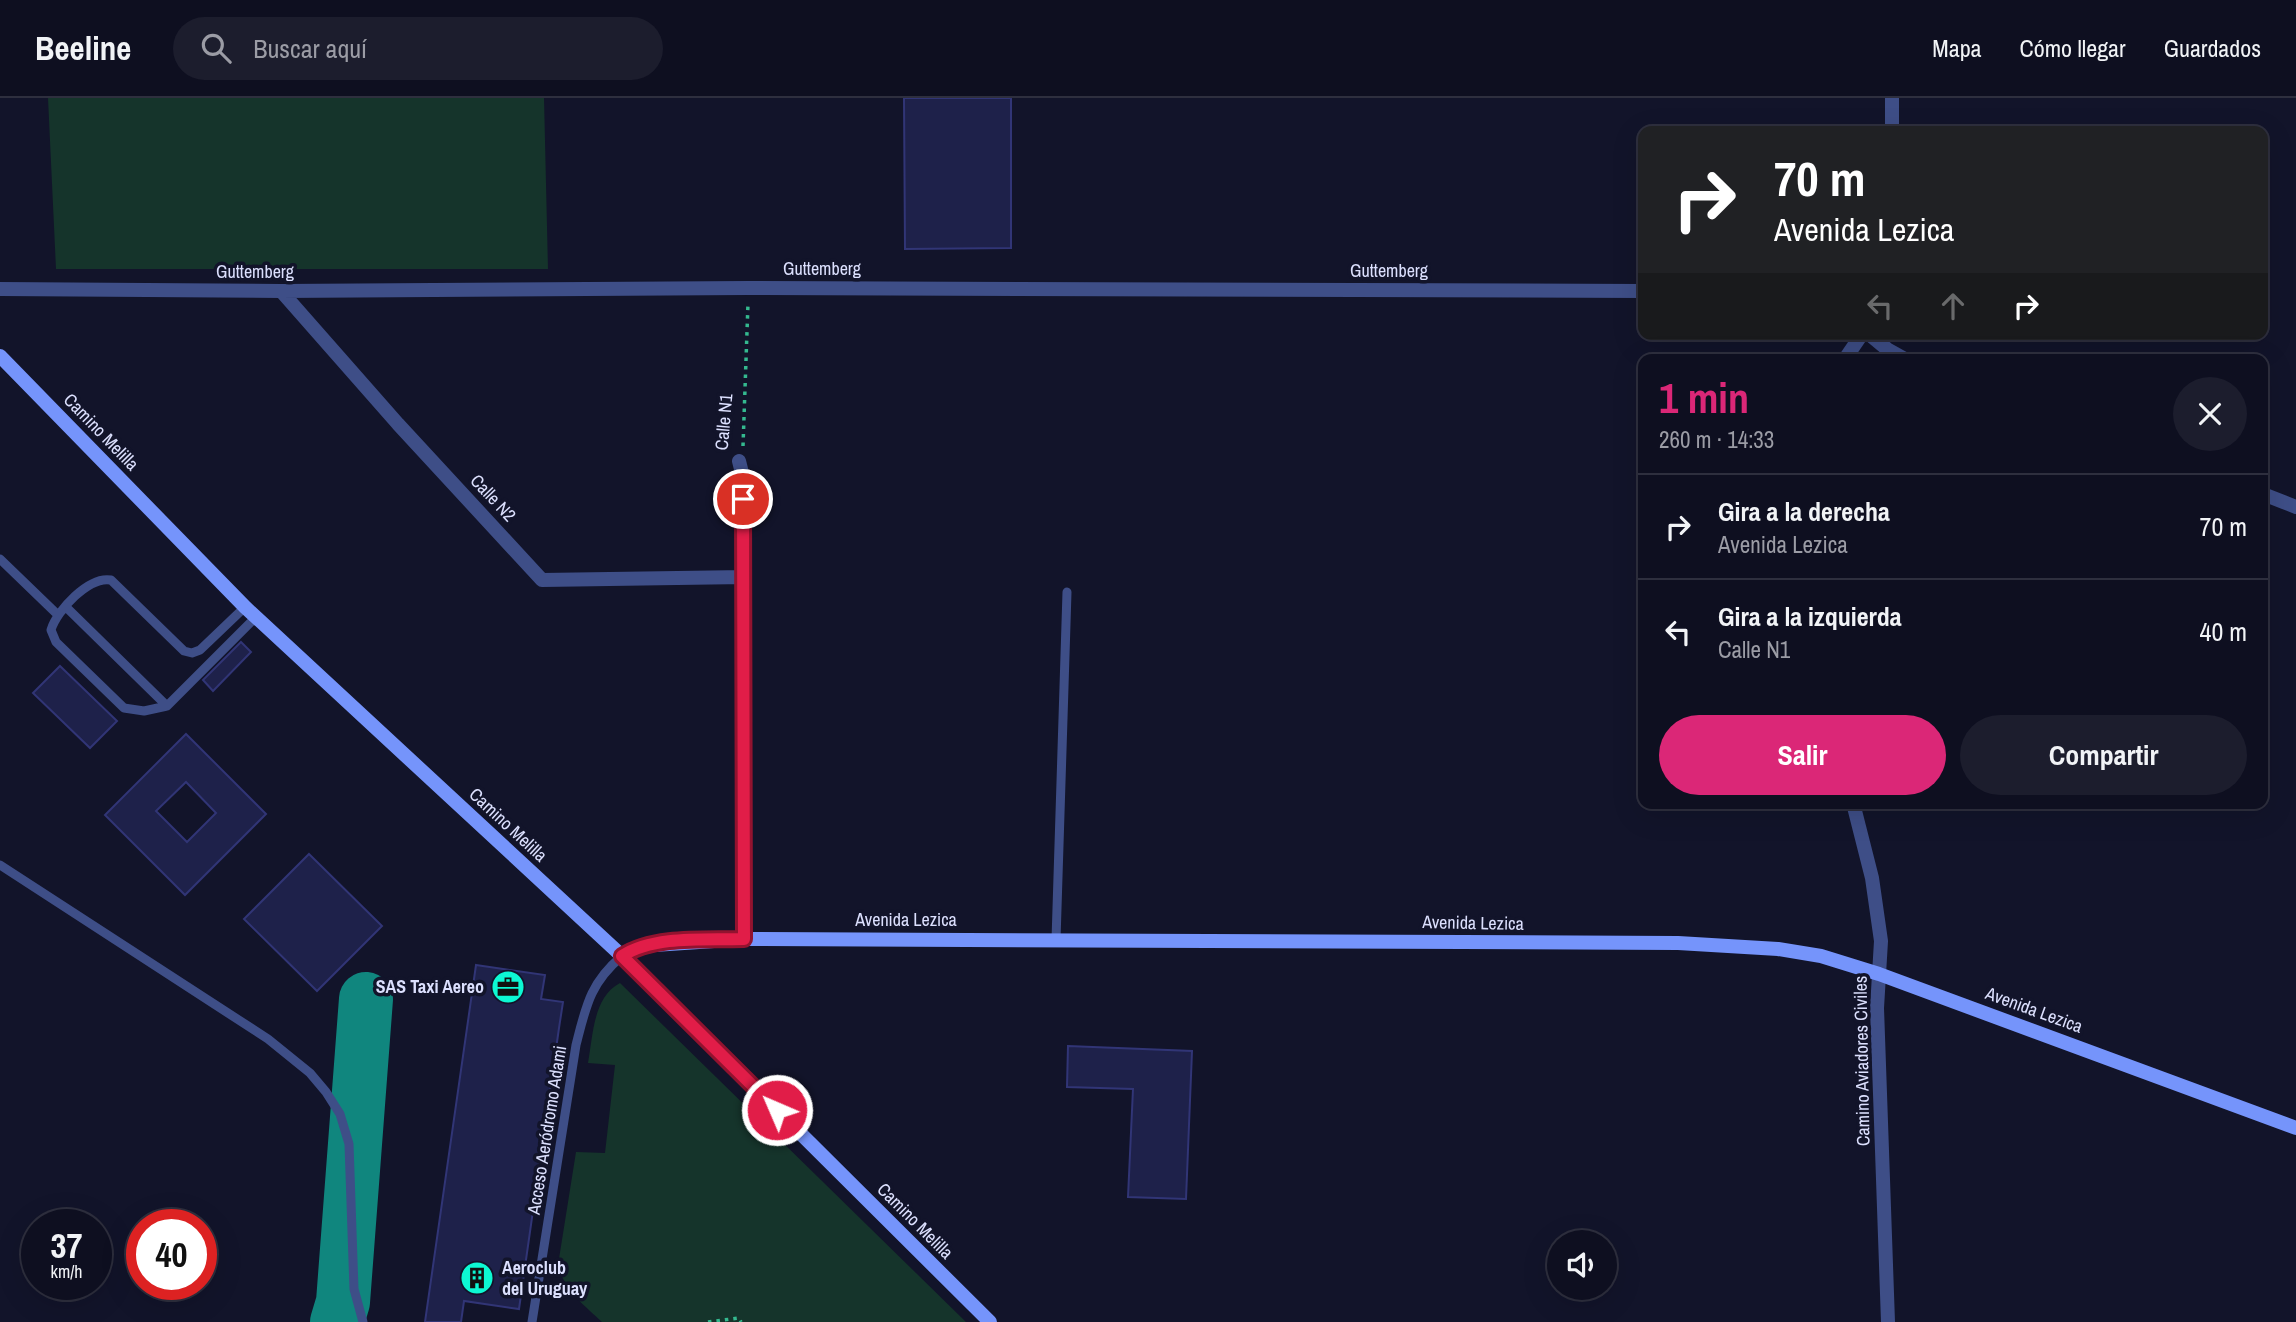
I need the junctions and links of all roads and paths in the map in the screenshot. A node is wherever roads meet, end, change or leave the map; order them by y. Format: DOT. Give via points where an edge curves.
graph roads {
  1 [pos="1892,98"];
  2 [pos="1892,126"];
  3 [pos="747,288"];
  4 [pos="0,289"];
  5 [pos="281,291"];
  6 [pos="1638,291"];
  7 [pos="1876,340"];
  8 [pos="1896,354"];
  9 [pos="0,356"];
  10 [pos="739,461"];
  11 [pos="2268,496"];
  12 [pos="2296,506"];
  13 [pos="0,558"];
  14 [pos="745,577"];
  15 [pos="1067,592"];
  16 [pos="66,607"];
  17 [pos="251,612"];
  18 [pos="58,615"];
  19 [pos="200,650"];
  20 [pos="211,662"];
  21 [pos="167,706"];
  22 [pos="1854,809"];
  23 [pos="0,865"];
  24 [pos="744,939"];
  25 [pos="1056,940"];
  26 [pos="622,956"];
  27 [pos="1879,974"];
  28 [pos="2296,1128"];
  29 [pos="363,1322"];
  30 [pos="533,1322"];
  31 [pos="708,1322"];
  32 [pos="741,1322"];
  33 [pos="990,1322"];
  34 [pos="1888,1322"];
  1 -- 2 [label="street"];
  3 -- 5 [label="street, Guttemberg"];
  3 -- 6 [label="street, Guttemberg"];
  3 -- 10 [label="path, Calle N1" via="744,442"];
  4 -- 5 [label="street, Guttemberg"];
  5 -- 14 [label="street, Calle N2" via="542,580"];
  7 -- 8 [label="street"];
  9 -- 17 [label="street, Camino Melilla"];
  10 -- 14 [label="street, Calle N1"];
  11 -- 12 [label="street"];
  13 -- 18 [label="lane"];
  14 -- 24 [label="street, Calle N1"];
  15 -- 25 [label="lane"];
  16 -- 18 [label="lane"];
  16 -- 19 [label="lane" via="93,582 111,580 184,651"];
  16 -- 21 [label="lane"];
  17 -- 19 [label="lane"];
  17 -- 20 [label="lane"];
  17 -- 26 [label="street, Camino Melilla"];
  18 -- 21 [label="lane" via="51,631 56,642 124,708 144,711"];
  19 -- 20 [label="lane"];
  20 -- 21 [label="lane"];
  22 -- 27 [label="street, Camino Aviadores Civiles" via="1877,906"];
  23 -- 29 [label="lane" via="268,1039 326,1092 340,1114 348,1144 354,1289"];
  24 -- 25 [label="street, Avenida Lezica"];
  24 -- 26 [label="street, Avenida Lezica" via="676,942"];
  25 -- 27 [label="street, Avenida Lezica" via="1737,945 1821,956"];
  26 -- 30 [label="lane, Acceso Aeródromo Adami" via="598,978 576,1045"];
  26 -- 33 [label="street, Camino Melilla"];
  27 -- 28 [label="street, Avenida Lezica"];
  27 -- 34 [label="street, Camino Aviadores Civiles"];
  31 -- 32 [label="path" via="738,1318"];
}
